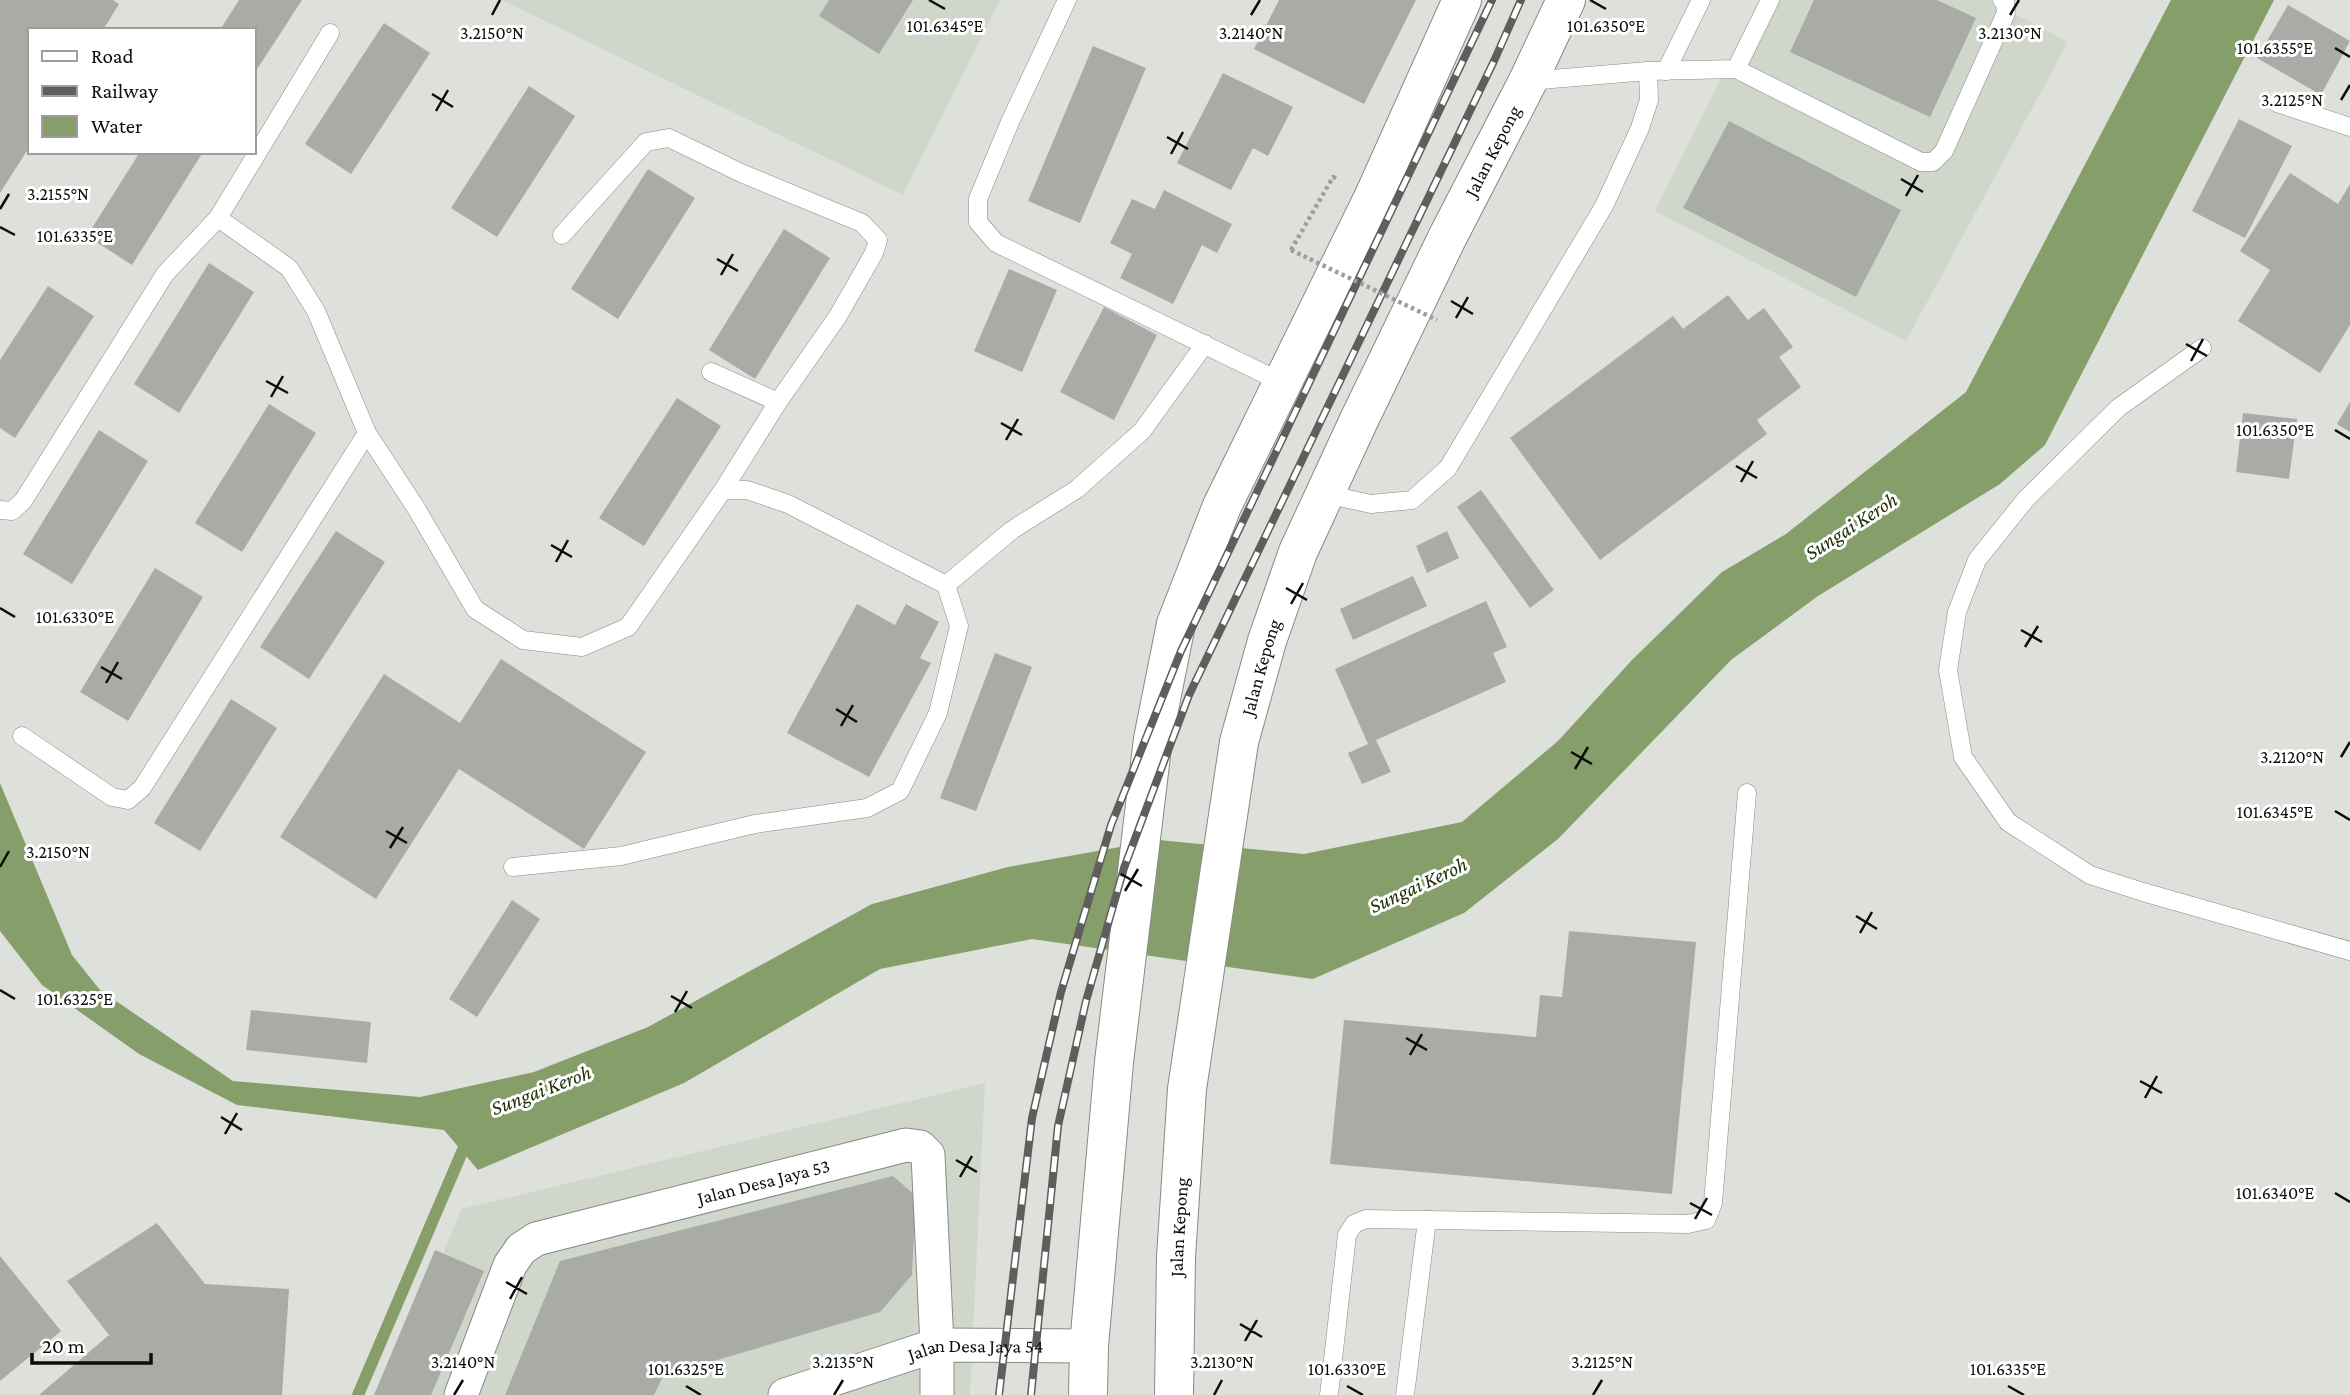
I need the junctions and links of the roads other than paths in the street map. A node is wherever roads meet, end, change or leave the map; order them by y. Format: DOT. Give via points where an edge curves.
graph roads {
  1 [pos="1067,0"];
  2 [pos="1462,0"];
  3 [pos="1566,0"];
  4 [pos="1701,0"];
  5 [pos="1770,0"];
  6 [pos="2002,0"];
  7 [pos="330,33"];
  8 [pos="1736,69"];
  9 [pos="1648,71"];
  10 [pos="1666,71"];
  11 [pos="1528,81"];
  12 [pos="2277,103"];
  13 [pos="2350,127"];
  14 [pos="218,218"];
  15 [pos="562,235"];
  16 [pos="1205,344"];
  17 [pos="2202,348"];
  18 [pos="711,372"];
  19 [pos="1283,383"];
  20 [pos="778,402"];
  21 [pos="367,433"];
  22 [pos="723,490"];
  23 [pos="1325,494"];
  24 [pos="0,510"];
  25 [pos="946,585"];
  26 [pos="22,736"];
  27 [pos="1746,793"];
  28 [pos="513,867"];
  29 [pos="2350,951"];
  30 [pos="1427,1220"];
  31 [pos="937,1345"];
  32 [pos="1089,1346"];
  33 [pos="461,1395"];
  34 [pos="785,1395"];
  35 [pos="937,1395"];
  36 [pos="1088,1395"];
  37 [pos="1174,1395"];
  38 [pos="1329,1395"];
  39 [pos="1405,1395"];
  1 -- 16 [label="lane" via="978,199 978,222 996,243"];
  2 -- 19 [label="main road"];
  3 -- 11 [label="main road, Jalan Kepong"];
  4 -- 10 [label="lane"];
  5 -- 8 [label="lane"];
  6 -- 8 [label="lane" via="2006,13 1944,151 1933,162 1921,162"];
  7 -- 14 [label="lane"];
  8 -- 10 [label="lane"];
  9 -- 10 [label="lane"];
  9 -- 11 [label="lane"];
  9 -- 23 [label="lane" via="1648,100 1640,128 1604,206 1448,468 1412,500 1371,504"];
  11 -- 23 [label="main road, Jalan Kepong" via="1441,250"];
  12 -- 13 [label="lane"];
  14 -- 21 [label="lane" via="289,268 316,312"];
  14 -- 24 [label="lane" via="165,274 23,501 12,511"];
  15 -- 20 [label="lane" via="646,142 670,138 862,223 878,240 874,253 838,316"];
  16 -- 19 [label="lane"];
  16 -- 25 [label="lane" via="1142,431 1077,489 1012,530"];
  17 -- 29 [label="lane" via="2119,408 2026,499 1977,560 1957,611 1948,670 1963,757 2008,822 2090,874"];
  18 -- 20 [label="lane"];
  19 -- 32 [label="main road" via="1222,506 1177,624 1153,739 1114,1062"];
  20 -- 22 [label="lane"];
  21 -- 22 [label="lane" via="475,609 523,640 582,647 628,627"];
  21 -- 26 [label="lane" via="142,788 128,800 112,797"];
  22 -- 25 [label="lane" via="747,490 788,504"];
  23 -- 37 [label="main road, Jalan Kepong" via="1298,552 1267,641 1239,741 1187,1089 1175,1257"];
  25 -- 28 [label="lane" via="959,626 938,713 900,791 867,808 755,824 621,856"];
  27 -- 30 [label="lane" via="1713,1203 1706,1220 1688,1224"];
  30 -- 38 [label="lane" via="1366,1219 1354,1224 1347,1235"];
  30 -- 39 [label="lane"];
  31 -- 32 [label="street, Jalan Desa Jaya 54"];
  31 -- 33 [label="street, Jalan Desa Jaya 53" via="928,1155 920,1147 905,1145 536,1239 510,1265"];
  31 -- 34 [label="street, Jalan Desa Jaya 54"];
  31 -- 35 [label="street, Jalan Desa Jaya 53"];
  32 -- 36 [label="main road"];
}
